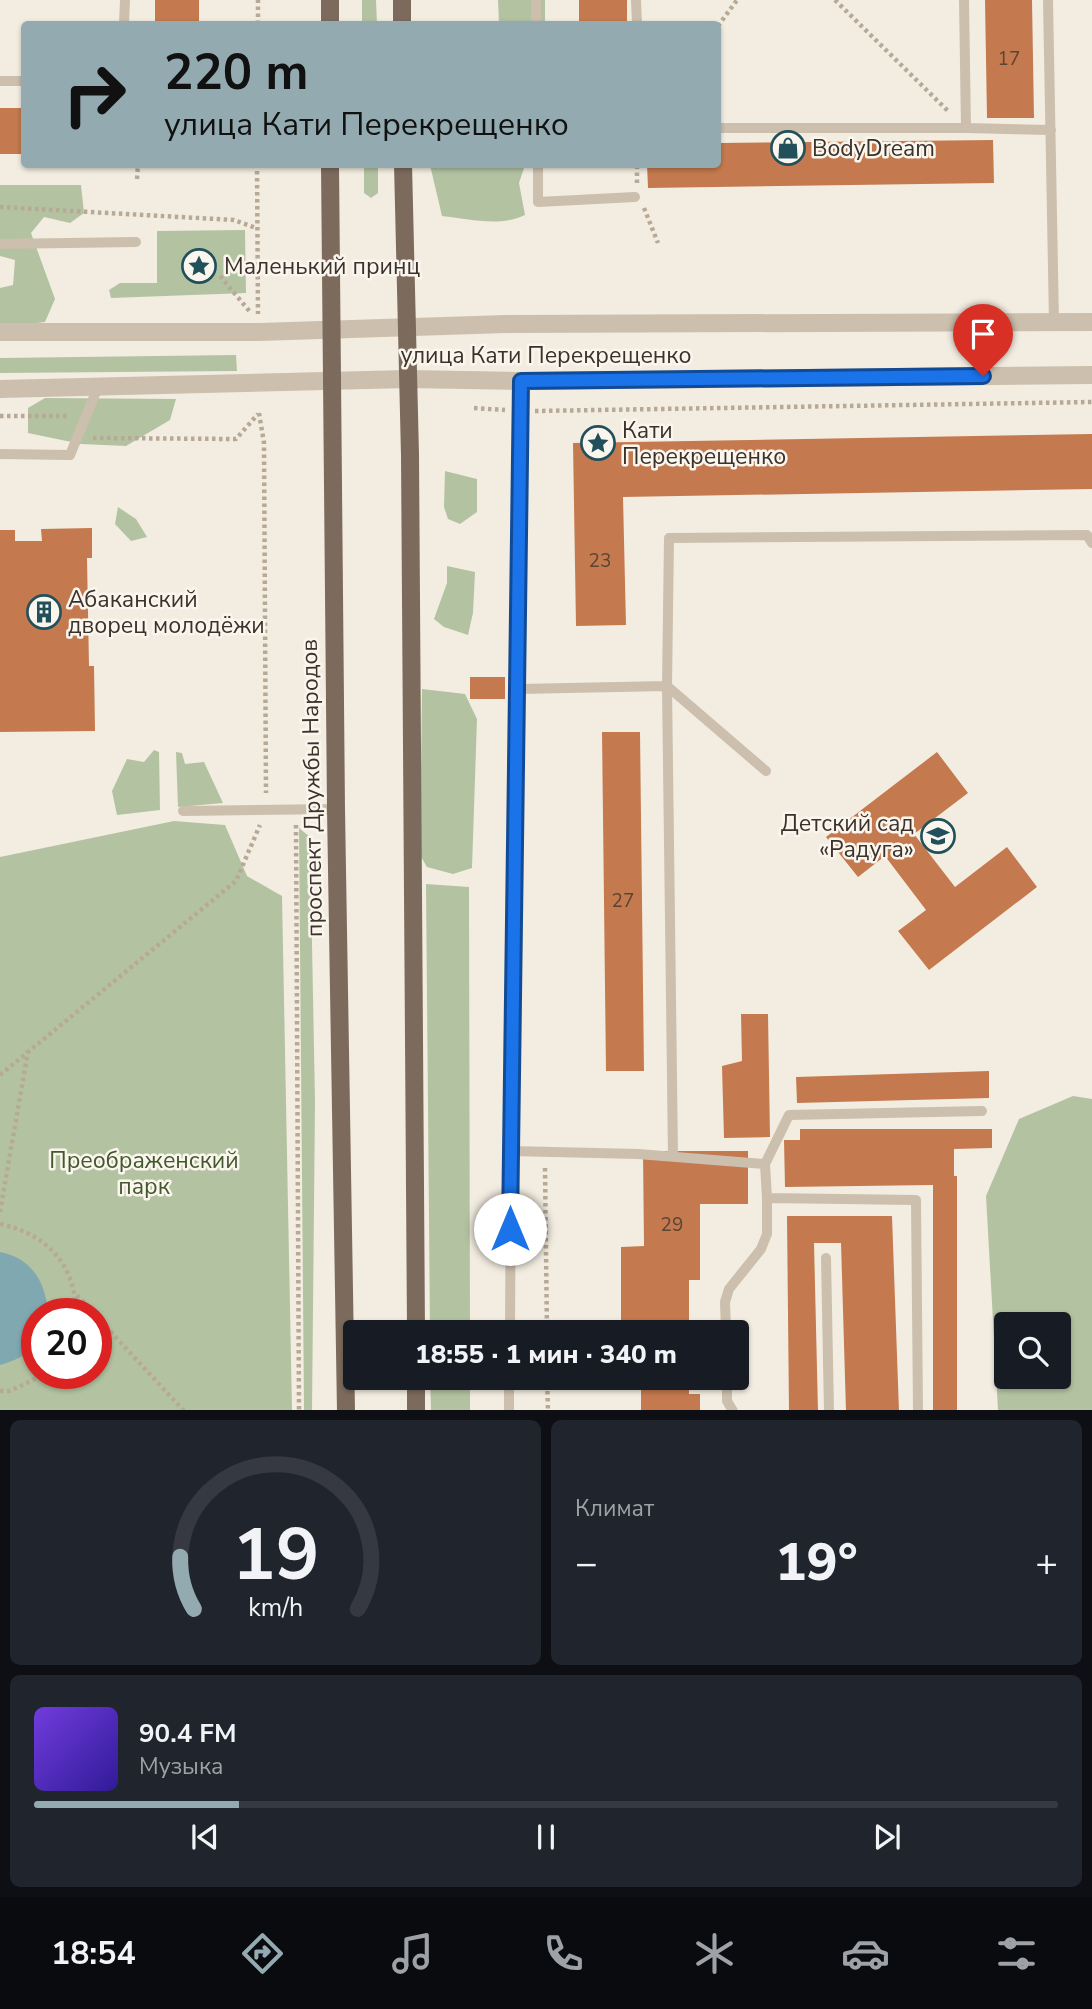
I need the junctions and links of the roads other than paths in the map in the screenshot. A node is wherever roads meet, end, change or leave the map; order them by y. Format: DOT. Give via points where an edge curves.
graph roads {
  1 [pos="125,0"];
  2 [pos="330,0"];
  3 [pos="401,0"];
  4 [pos="536,0"];
  5 [pos="636,0"];
  6 [pos="964,0"];
  7 [pos="1048,0"];
  8 [pos="124,21"];
  9 [pos="330,21"];
  10 [pos="402,21"];
  11 [pos="536,21"];
  12 [pos="637,21"];
  13 [pos="0,81"];
  14 [pos="21,81"];
  15 [pos="721,128"];
  16 [pos="966,128"];
  17 [pos="1051,130"];
  18 [pos="331,168"];
  19 [pos="403,168"];
  20 [pos="537,168"];
  21 [pos="635,197"];
  22 [pos="136,242"];
  23 [pos="0,244"];
  24 [pos="1092,322"];
  25 [pos="1054,323"];
  26 [pos="405,326"];
  27 [pos="332,329"];
  28 [pos="0,332"];
  29 [pos="1092,375"];
  30 [pos="407,379"];
  31 [pos="333,381"];
  32 [pos="521,381"];
  33 [pos="98,387"];
  34 [pos="0,389"];
  35 [pos="0,454"];
  36 [pos="1092,543"];
  37 [pos="667,686"];
  38 [pos="519,689"];
  39 [pos="766,772"];
  40 [pos="336,809"];
  41 [pos="183,811"];
  42 [pos="982,1111"];
  43 [pos="511,1152"];
  44 [pos="673,1157"];
  45 [pos="765,1164"];
  46 [pos="767,1198"];
  47 [pos="826,1258"];
  48 [pos="416,1320"];
  49 [pos="510,1320"];
  50 [pos="726,1320"];
  51 [pos="416,1390"];
  52 [pos="509,1390"];
  53 [pos="727,1390"];
  54 [pos="346,1410"];
  55 [pos="416,1410"];
  56 [pos="509,1410"];
  57 [pos="733,1410"];
  58 [pos="829,1410"];
  59 [pos="918,1410"];
  1 -- 8 [label="lane"];
  2 -- 9 [label="main road"];
  3 -- 10 [label="main road"];
  4 -- 11 [label="lane"];
  5 -- 12 [label="lane"];
  6 -- 16 [label="lane"];
  7 -- 17 [label="lane"];
  13 -- 14 [label="lane"];
  15 -- 16 [label="lane"];
  16 -- 17 [label="lane"];
  17 -- 25 [label="lane"];
  18 -- 27 [label="main road, проспект Дружбы Народов"];
  19 -- 26 [label="main road"];
  20 -- 21 [label="lane" via="538,202"];
  22 -- 23 [label="lane"];
  24 -- 25 [label="street, улица Кати Перекрещенко"];
  25 -- 26 [label="street, улица Кати Перекрещенко"];
  26 -- 27 [label="street, улица Кати Перекрещенко"];
  26 -- 30 [label="main road"];
  27 -- 28 [label="street, улица Кати Перекрещенко"];
  27 -- 31 [label="main road, проспект Дружбы Народов"];
  29 -- 32 [label="street, улица Кати Перекрещенко"];
  30 -- 31 [label="street, улица Кати Перекрещенко"];
  30 -- 32 [label="street, улица Кати Перекрещенко"];
  30 -- 48 [label="main road"];
  31 -- 33 [label="street, улица Кати Перекрещенко"];
  31 -- 40 [label="main road, проспект Дружбы Народов"];
  32 -- 38 [label="lane"];
  33 -- 34 [label="street, улица Кати Перекрещенко"];
  33 -- 35 [label="lane" via="70,455"];
  36 -- 37 [label="lane" via="1087,536 670,538"];
  37 -- 38 [label="lane"];
  37 -- 39 [label="lane"];
  37 -- 44 [label="lane"];
  38 -- 43 [label="lane"];
  40 -- 41 [label="lane"];
  40 -- 54 [label="main road, проспект Дружбы Народов"];
  42 -- 45 [label="lane" via="789,1115"];
  43 -- 44 [label="lane"];
  43 -- 49 [label="lane"];
  44 -- 45 [label="lane"];
  45 -- 46 [label="lane"];
  46 -- 50 [label="lane" via="767,1234 761,1249 729,1289"];
  46 -- 59 [label="lane" via="916,1200"];
  47 -- 58 [label="lane"];
  51 -- 55 [label="main road"];
  52 -- 56 [label="lane"];
  53 -- 57 [label="lane"];
}
